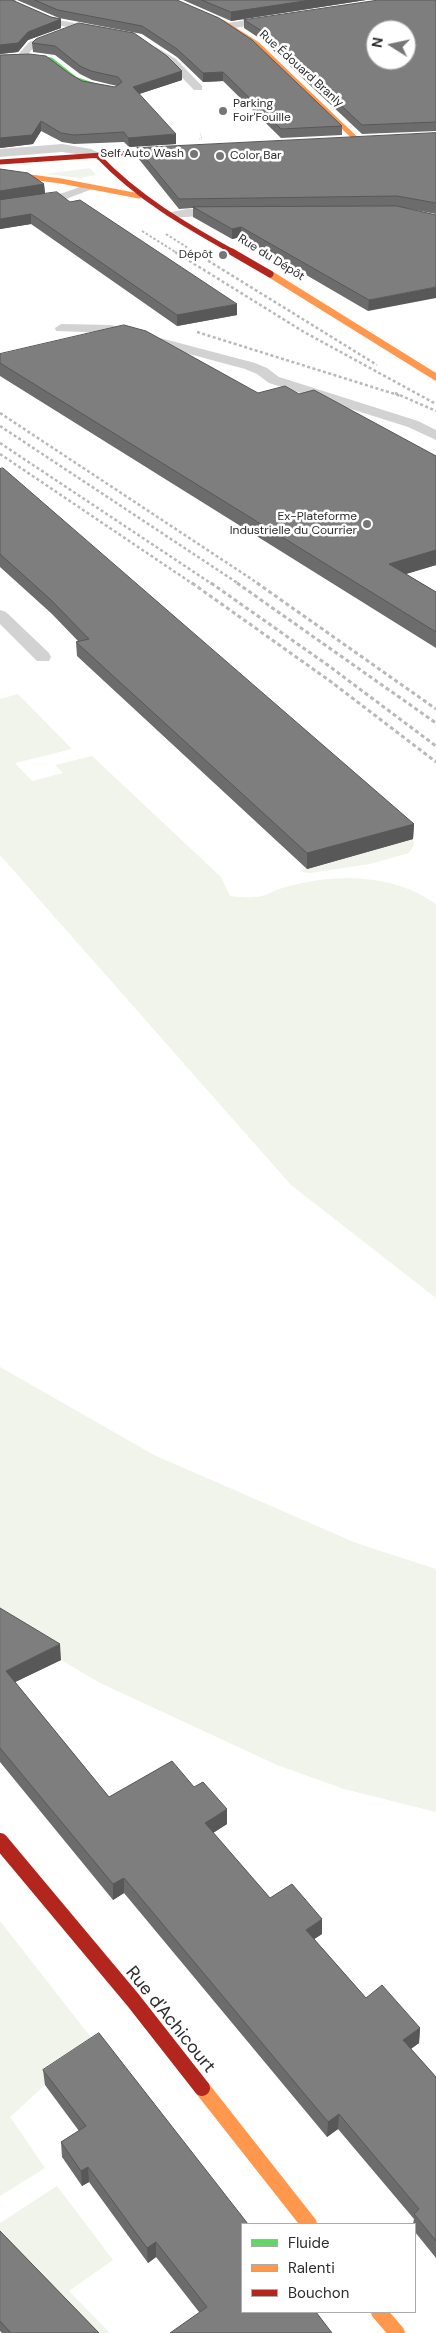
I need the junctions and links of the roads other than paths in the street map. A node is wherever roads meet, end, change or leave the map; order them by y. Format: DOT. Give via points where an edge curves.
graph roads {
  1 [pos="168,0"];
  2 [pos="21,7"];
  3 [pos="296,16"];
  4 [pos="227,26"];
  5 [pos="77,27"];
  6 [pos="109,32"];
  7 [pos="150,46"];
  8 [pos="20,57"];
  9 [pos="0,59"];
  10 [pos="198,88"];
  11 [pos="114,91"];
  12 [pos="339,141"];
  13 [pos="0,153"];
  14 [pos="98,156"];
  15 [pos="0,162"];
  16 [pos="0,169"];
  17 [pos="0,173"];
  18 [pos="115,176"];
  19 [pos="61,181"];
  20 [pos="88,187"];
  21 [pos="140,197"];
  22 [pos="0,206"];
  23 [pos="241,212"];
  24 [pos="171,215"];
  25 [pos="61,328"];
  26 [pos="433,372"];
  27 [pos="436,436"];
  28 [pos="0,615"];
  29 [pos="43,658"];
  30 [pos="0,1841"];
  31 [pos="308,2223"];
  32 [pos="380,2313"];
  33 [pos="396,2333"];
  1 -- 4 [label="main road, Rue Édouard Branly"];
  2 -- 5 [label="lane" via="55,22"];
  3 -- 4 [label="street"];
  4 -- 12 [label="main road, Rue Édouard Branly" via="257,44 361,140"];
  5 -- 6 [label="lane"];
  5 -- 8 [label="lane" via="32,44"];
  7 -- 10 [label="lane" via="172,61"];
  8 -- 9 [label="main road"];
  8 -- 11 [label="main road" via="51,60 87,85"];
  13 -- 14 [label="street" via="64,149"];
  14 -- 15 [label="main road"];
  14 -- 16 [label="main road" via="74,163"];
  14 -- 18 [label="main road, Rue du Dépôt"];
  14 -- 18 [label="main road" via="182,149 153,156"];
  17 -- 19 [label="main road"];
  18 -- 19 [label="main road"];
  18 -- 21 [label="main road, Rue du Dépôt"];
  19 -- 20 [label="main road"];
  20 -- 21 [label="main road"];
  20 -- 22 [label="lane" via="66,196"];
  21 -- 24 [label="main road, Rue du Dépôt"];
  23 -- 24 [label="lane"];
  24 -- 26 [label="main road, Rue du Dépôt"];
  25 -- 27 [label="lane" via="111,329 250,366 274,380 413,424"];
  28 -- 29 [label="lane"];
  30 -- 31 [label="main road, Rue d'Achicourt" via="133,2000"];
  32 -- 33 [label="main road"];
}
